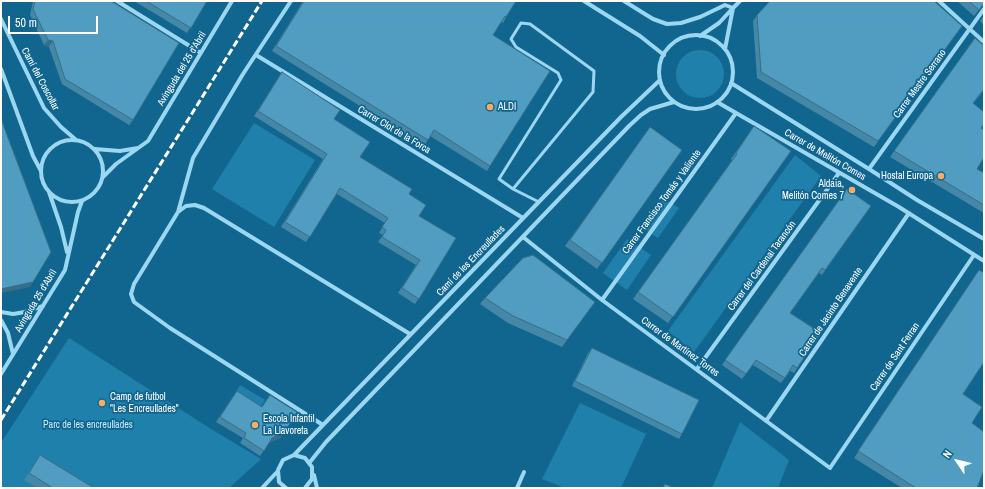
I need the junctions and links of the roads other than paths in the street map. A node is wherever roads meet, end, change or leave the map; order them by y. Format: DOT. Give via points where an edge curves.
graph roads {
  1 [pos="117,1"];
  2 [pos="232,1"];
  3 [pos="291,1"];
  4 [pos="584,1"];
  5 [pos="624,1"];
  6 [pos="740,1"];
  7 [pos="939,1"];
  8 [pos="732,8"];
  9 [pos="984,9"];
  10 [pos="1,19"];
  11 [pos="969,29"];
  12 [pos="700,36"];
  13 [pos="984,42"];
  14 [pos="725,49"];
  15 [pos="201,53"];
  16 [pos="256,55"];
  17 [pos="664,55"];
  18 [pos="1,69"];
  19 [pos="660,80"];
  20 [pos="731,83"];
  21 [pos="674,102"];
  22 [pos="718,102"];
  23 [pos="736,113"];
  24 [pos="75,140"];
  25 [pos="146,144"];
  26 [pos="94,149"];
  27 [pos="869,169"];
  28 [pos="41,171"];
  29 [pos="839,173"];
  30 [pos="103,177"];
  31 [pos="513,190"];
  32 [pos="49,192"];
  33 [pos="82,201"];
  34 [pos="539,202"];
  35 [pos="178,212"];
  36 [pos="909,213"];
  37 [pos="523,218"];
  38 [pos="523,237"];
  39 [pos="984,239"];
  40 [pos="68,255"];
  41 [pos="974,256"];
  42 [pos="984,261"];
  43 [pos="602,300"];
  44 [pos="43,306"];
  45 [pos="1,312"];
  46 [pos="1,320"];
  47 [pos="410,334"];
  48 [pos="13,354"];
  49 [pos="697,369"];
  50 [pos="1,374"];
  51 [pos="766,421"];
  52 [pos="323,425"];
  53 [pos="294,455"];
  54 [pos="310,462"];
  55 [pos="830,468"];
  56 [pos="277,472"];
  57 [pos="524,472"];
  58 [pos="313,473"];
  59 [pos="262,488"];
  60 [pos="286,488"];
  61 [pos="306,488"];
  62 [pos="317,488"];
  63 [pos="516,488"];
  1 -- 15 [label="street"];
  2 -- 15 [label="street, Avinguda del 25 d'Abril"];
  3 -- 16 [label="street"];
  4 -- 17 [label="street" via="640,36"];
  5 -- 8 [label="street" via="653,19 667,24 700,17 725,5"];
  6 -- 8 [label="street"];
  7 -- 11 [label="street"];
  8 -- 12 [label="street" via="720,23"];
  8 -- 14 [label="street"];
  9 -- 11 [label="street, Carrer Mestre Serrano"];
  10 -- 24 [label="street, Camí del Coscollar" via="44,108"];
  11 -- 13 [label="street"];
  11 -- 27 [label="street, Carrer Mestre Serrano"];
  12 -- 14 [label="street" via="710,38"];
  12 -- 17 [label="street" via="689,36 679,40 670,46"];
  14 -- 20 [label="street" via="733,71"];
  15 -- 25 [label="street, Avinguda del 25 d'Abril"];
  16 -- 35 [label="street" via="193,158"];
  16 -- 37 [label="street, Carrer Clot de la Forca"];
  17 -- 19 [label="street" via="660,64"];
  18 -- 28 [label="street"];
  19 -- 21 [label="street" via="665,93"];
  19 -- 34 [label="street, Camí de les Encreullades" via="621,116"];
  20 -- 22 [label="street" via="726,94"];
  20 -- 27 [label="street, Carrer de Melitón Comes"];
  21 -- 22 [label="street" via="684,108 695,110 707,108"];
  21 -- 38 [label="street, Camí de les Encreullades" via="650,109 641,115"];
  22 -- 23 [label="street, Carrer de Melitón Comes"];
  23 -- 29 [label="street, Carrer de Melitón Comes"];
  23 -- 43 [label="street, Carrer Francisco Tomás y Valiente"];
  24 -- 26 [label="street" via="89,144"];
  24 -- 28 [label="street" via="66,140 51,148 45,155"];
  25 -- 26 [label="street" via="131,150"];
  25 -- 30 [label="street, Avinguda del 25 d'Abril" via="116,164"];
  26 -- 30 [label="street" via="102,162"];
  27 -- 39 [label="street, Carrer de Melitón Comes"];
  28 -- 32 [label="street" via="43,182"];
  29 -- 36 [label="street, Carrer de Melitón Comes"];
  29 -- 49 [label="street, Carrer del Cardenal Tarancón"];
  30 -- 33 [label="street" via="95,191"];
  31 -- 31 [label="lane" via="499,179 561,80 558,73 516,47 511,39 521,23 530,24 594,71 593,92"];
  31 -- 34 [label="lane"];
  32 -- 33 [label="street" via="61,200"];
  32 -- 40 [label="street"];
  33 -- 40 [label="street, Avinguda 25 d'Abril"];
  34 -- 37 [label="street, Camí de les Encreullades"];
  35 -- 47 [label="street" via="186,206 204,208"];
  35 -- 52 [label="street" via="134,284 131,294 134,302 170,328"];
  36 -- 41 [label="street, Carrer de Melitón Comes"];
  36 -- 51 [label="street, Carrer de Jacinto Benavente"];
  37 -- 47 [label="street, Camí de les Encreullades"];
  38 -- 43 [label="street, Carrer de Martínez Torres"];
  38 -- 54 [label="street, Camí de les Encreullades"];
  40 -- 44 [label="street, Avinguda 25 d'Abril" via="65,270"];
  41 -- 42 [label="street, Carrer de Melitón Comes"];
  41 -- 55 [label="street, Carrer de Sant Ferran"];
  43 -- 49 [label="street, Carrer de Martínez Torres"];
  44 -- 45 [label="street" via="13,314"];
  44 -- 48 [label="street, Avinguda 25 d'Abril"];
  46 -- 48 [label="street" via="8,333"];
  47 -- 52 [label="street, Camí de les Encreullades"];
  48 -- 50 [label="street, Avinguda 25 d'Abril"];
  49 -- 51 [label="street, Carrer de Martínez Torres"];
  51 -- 55 [label="street, Carrer de Martínez Torres"];
  52 -- 53 [label="street, Camí de les Encreullades"];
  53 -- 54 [label="street"];
  53 -- 56 [label="street, Camí de les Encreullades" via="283,460"];
  54 -- 58 [label="street"];
  56 -- 59 [label="street"];
  56 -- 60 [label="street" via="279,482"];
  57 -- 63 [label="street"];
  58 -- 61 [label="street"];
  58 -- 62 [label="street"];
}
